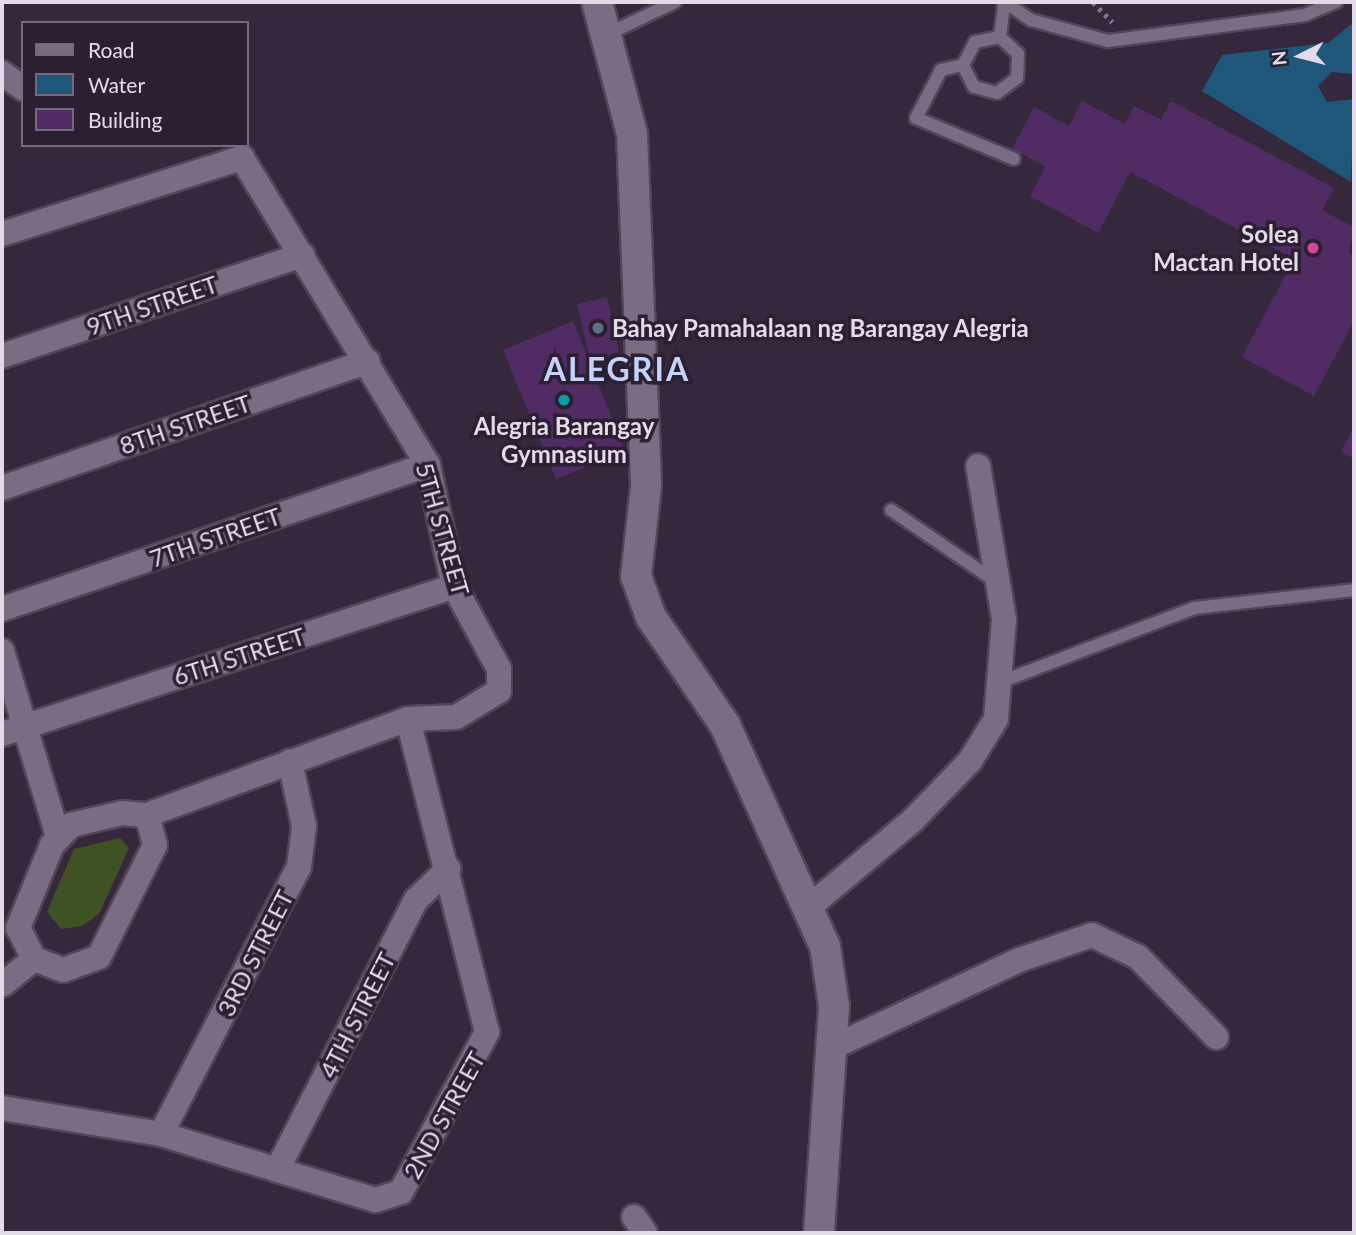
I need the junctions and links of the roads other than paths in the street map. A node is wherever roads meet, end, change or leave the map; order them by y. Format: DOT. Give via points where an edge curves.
graph roads {
  1 [pos="597,2"];
  2 [pos="675,2"];
  3 [pos="1336,2"];
  4 [pos="1005,3"];
  5 [pos="610,33"];
  6 [pos="1000,37"];
  7 [pos="963,65"];
  8 [pos="2,73"];
  9 [pos="21,87"];
  10 [pos="1014,159"];
  11 [pos="2,234"];
  12 [pos="302,255"];
  13 [pos="2,356"];
  14 [pos="368,361"];
  15 [pos="428,465"];
  16 [pos="978,466"];
  17 [pos="2,488"];
  18 [pos="891,510"];
  19 [pos="1001,585"];
  20 [pos="454,586"];
  21 [pos="1354,590"];
  22 [pos="2,609"];
  23 [pos="2,651"];
  24 [pos="1003,681"];
  25 [pos="408,719"];
  26 [pos="13,730"];
  27 [pos="289,762"];
  28 [pos="148,815"];
  29 [pos="58,836"];
  30 [pos="447,869"];
  31 [pos="809,907"];
  32 [pos="10,935"];
  33 [pos="34,959"];
  34 [pos="2,985"];
  35 [pos="1216,1037"];
  36 [pos="831,1048"];
  37 [pos="2,1108"];
  38 [pos="162,1134"];
  39 [pos="277,1170"];
  40 [pos="818,1233"];
  1 -- 5 [label="street"];
  2 -- 5 [label="lane"];
  3 -- 4 [label="lane" via="1305,15 1108,41 1031,20"];
  4 -- 6 [label="lane"];
  5 -- 31 [label="street" via="632,134 646,486 634,549 640,597 725,725"];
  6 -- 7 [label="lane" via="975,42"];
  6 -- 7 [label="lane" via="1018,54 1017,78 997,93 974,87"];
  7 -- 10 [label="lane" via="941,70 916,118"];
  8 -- 9 [label="street"];
  11 -- 12 [label="street, 5TH STREET" via="242,158"];
  12 -- 13 [label="street, 9TH STREET"];
  12 -- 14 [label="street, 5TH STREET"];
  14 -- 15 [label="street, 5TH STREET"];
  14 -- 17 [label="street, 8TH STREET"];
  15 -- 20 [label="street, 5TH STREET"];
  15 -- 22 [label="street, 7TH STREET"];
  16 -- 19 [label="street"];
  18 -- 19 [label="lane"];
  19 -- 24 [label="street"];
  20 -- 25 [label="street, 5TH STREET" via="499,668 499,691 456,718"];
  20 -- 26 [label="street, 6TH STREET"];
  21 -- 24 [label="lane" via="1194,608"];
  23 -- 26 [label="street"];
  24 -- 31 [label="street" via="996,719 970,761 913,820"];
  25 -- 27 [label="street, 5TH STREET"];
  25 -- 30 [label="street, 2ND STREET"];
  26 -- 29 [label="street"];
  27 -- 28 [label="street, 5TH STREET"];
  27 -- 38 [label="street, 3RD STREET" via="304,826 299,867"];
  28 -- 29 [label="street, 5TH STREET" via="88,820"];
  28 -- 33 [label="street" via="155,828 152,855 99,957 63,970"];
  29 -- 32 [label="street"];
  30 -- 39 [label="street, 4TH STREET" via="416,900"];
  30 -- 39 [label="street, 2ND STREET" via="487,1032 401,1192 376,1200"];
  31 -- 36 [label="street" via="831,982"];
  32 -- 33 [label="street"];
  33 -- 34 [label="street"];
  35 -- 36 [label="street" via="1138,957 1092,935 1030,955"];
  36 -- 40 [label="street"];
  37 -- 38 [label="street, 2ND STREET"];
  38 -- 39 [label="street, 2ND STREET"];
}
